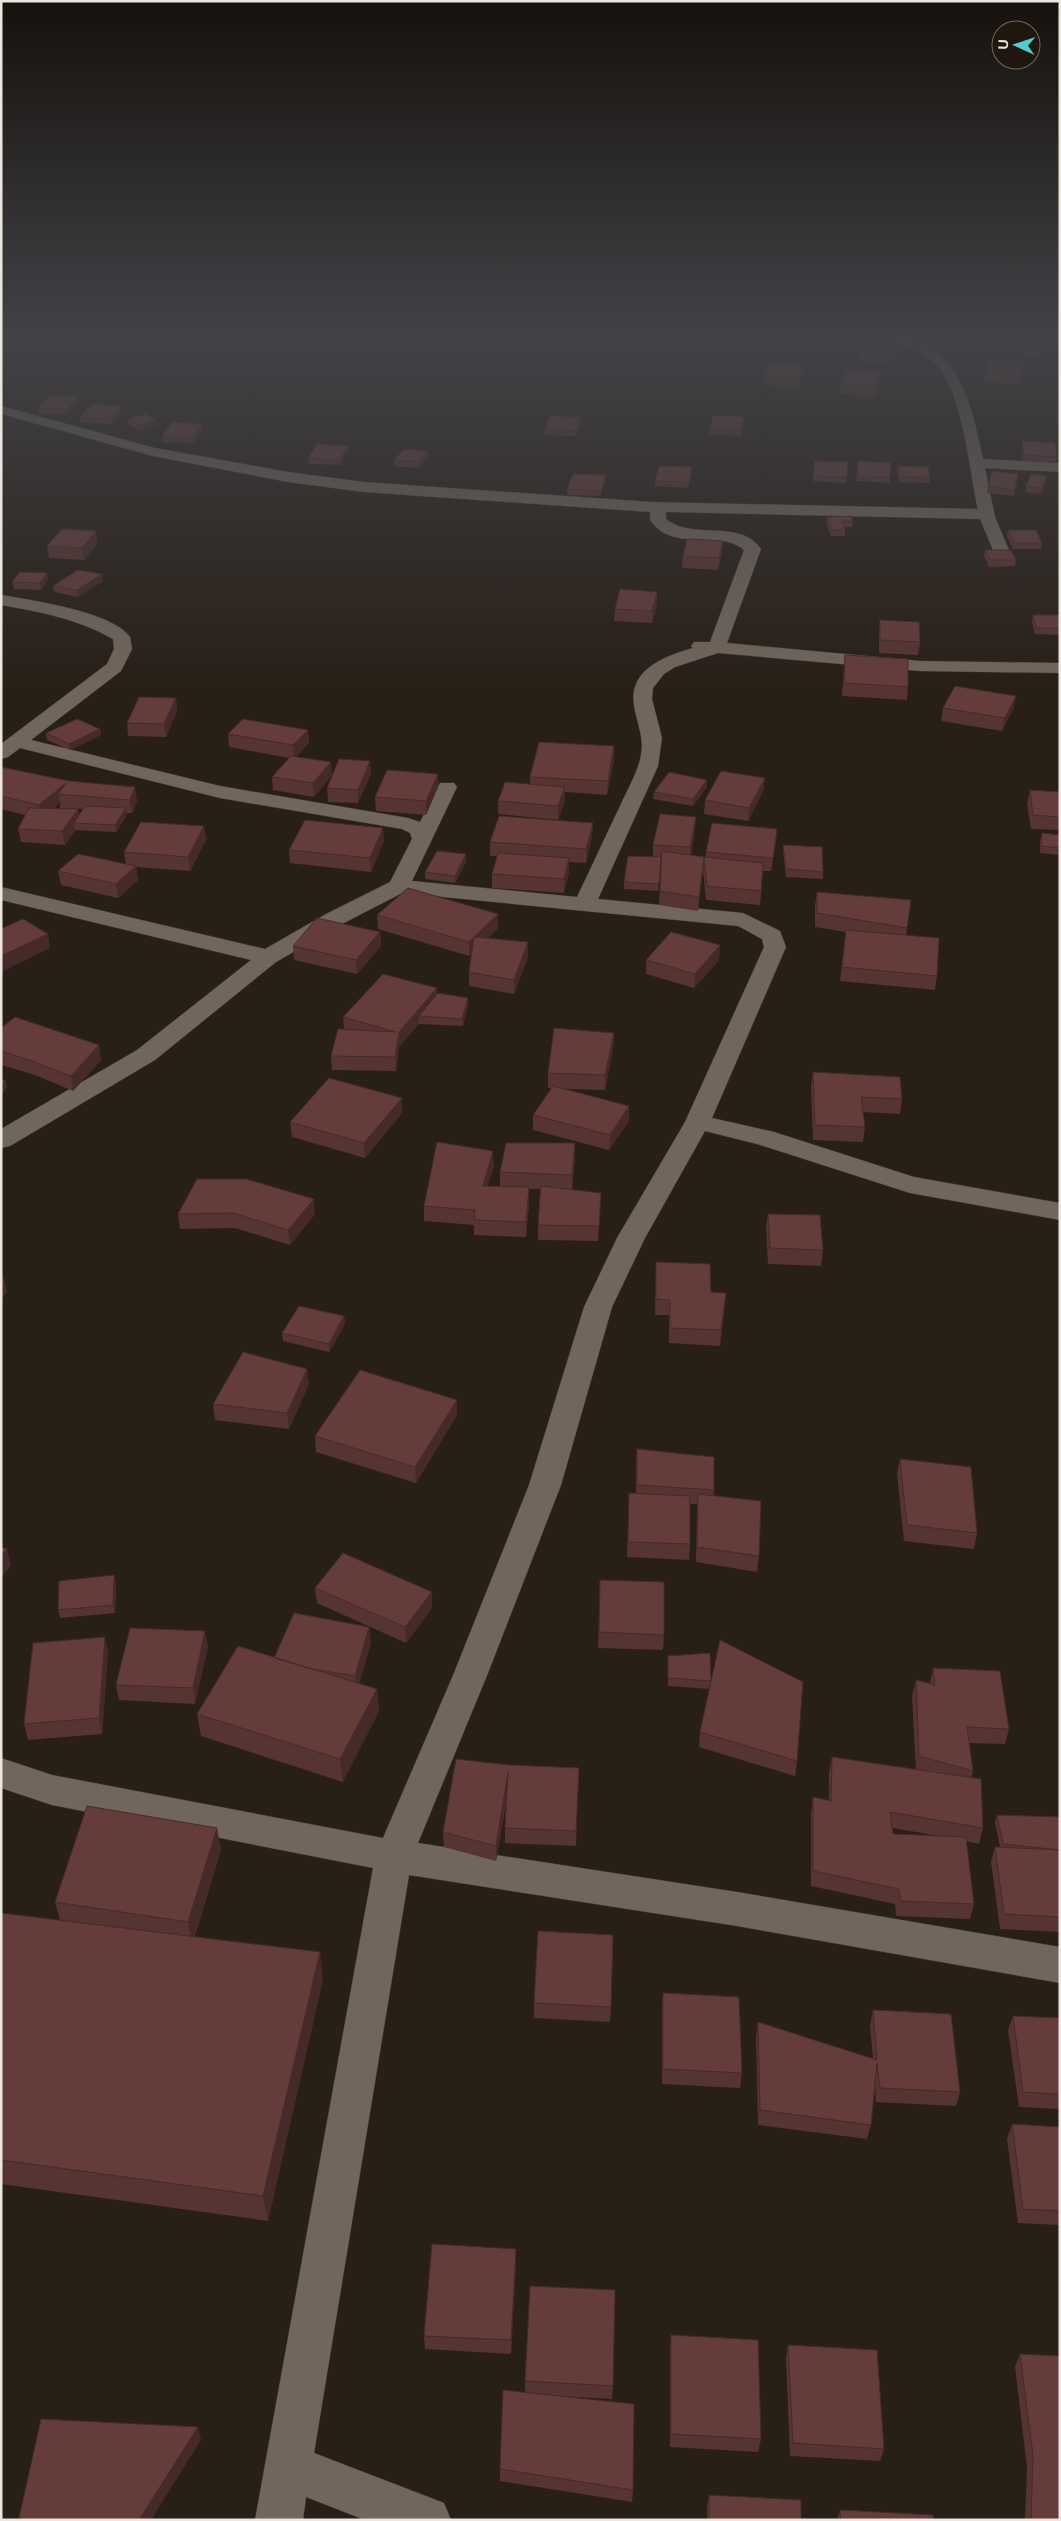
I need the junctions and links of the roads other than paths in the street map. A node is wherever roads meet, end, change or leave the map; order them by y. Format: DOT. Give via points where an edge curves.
graph roads {
  1 [pos="148,451"];
  2 [pos="972,451"];
  3 [pos="975,463"];
  4 [pos="1060,468"];
  5 [pos="658,507"];
  6 [pos="986,514"];
  7 [pos="1002,550"];
  8 [pos="1,600"];
  9 [pos="669,644"];
  10 [pos="716,648"];
  11 [pos="1060,668"];
  12 [pos="9,748"];
  13 [pos="447,787"];
  14 [pos="422,839"];
  15 [pos="399,886"];
  16 [pos="1,893"];
  17 [pos="584,906"];
  18 [pos="268,957"];
  19 [pos="698,1122"];
  20 [pos="1,1140"];
  21 [pos="1060,1212"];
  22 [pos="1,1774"];
  23 [pos="394,1856"];
  24 [pos="1060,1965"];
  25 [pos="288,2468"];
  26 [pos="279,2520"];
  27 [pos="427,2520"];
  1 -- 5 [label="street" via="288,477 364,487"];
  2 -- 3 [label="street"];
  3 -- 4 [label="street"];
  3 -- 6 [label="street"];
  5 -- 6 [label="street"];
  5 -- 10 [label="street" via="658,520 669,531 732,539 750,544 753,549"];
  6 -- 7 [label="street"];
  8 -- 12 [label="street" via="54,609 91,620 121,637 123,642 115,667 99,682"];
  9 -- 10 [label="street"];
  10 -- 11 [label="street" via="920,666"];
  10 -- 17 [label="street" via="669,663 646,681 642,696 654,738 653,749"];
  12 -- 14 [label="street" via="220,792 408,824 419,830"];
  13 -- 14 [label="street"];
  14 -- 15 [label="street"];
  15 -- 17 [label="street"];
  15 -- 18 [label="street"];
  16 -- 18 [label="street"];
  17 -- 19 [label="street" via="743,920 772,936 774,948"];
  18 -- 20 [label="street" via="146,1055"];
  19 -- 21 [label="street" via="765,1138 910,1185"];
  19 -- 23 [label="street" via="632,1238 598,1307 545,1485"];
  22 -- 23 [label="street" via="52,1790"];
  23 -- 24 [label="street" via="737,1909"];
  23 -- 25 [label="street"];
  25 -- 26 [label="street"];
  25 -- 27 [label="street"];
}
